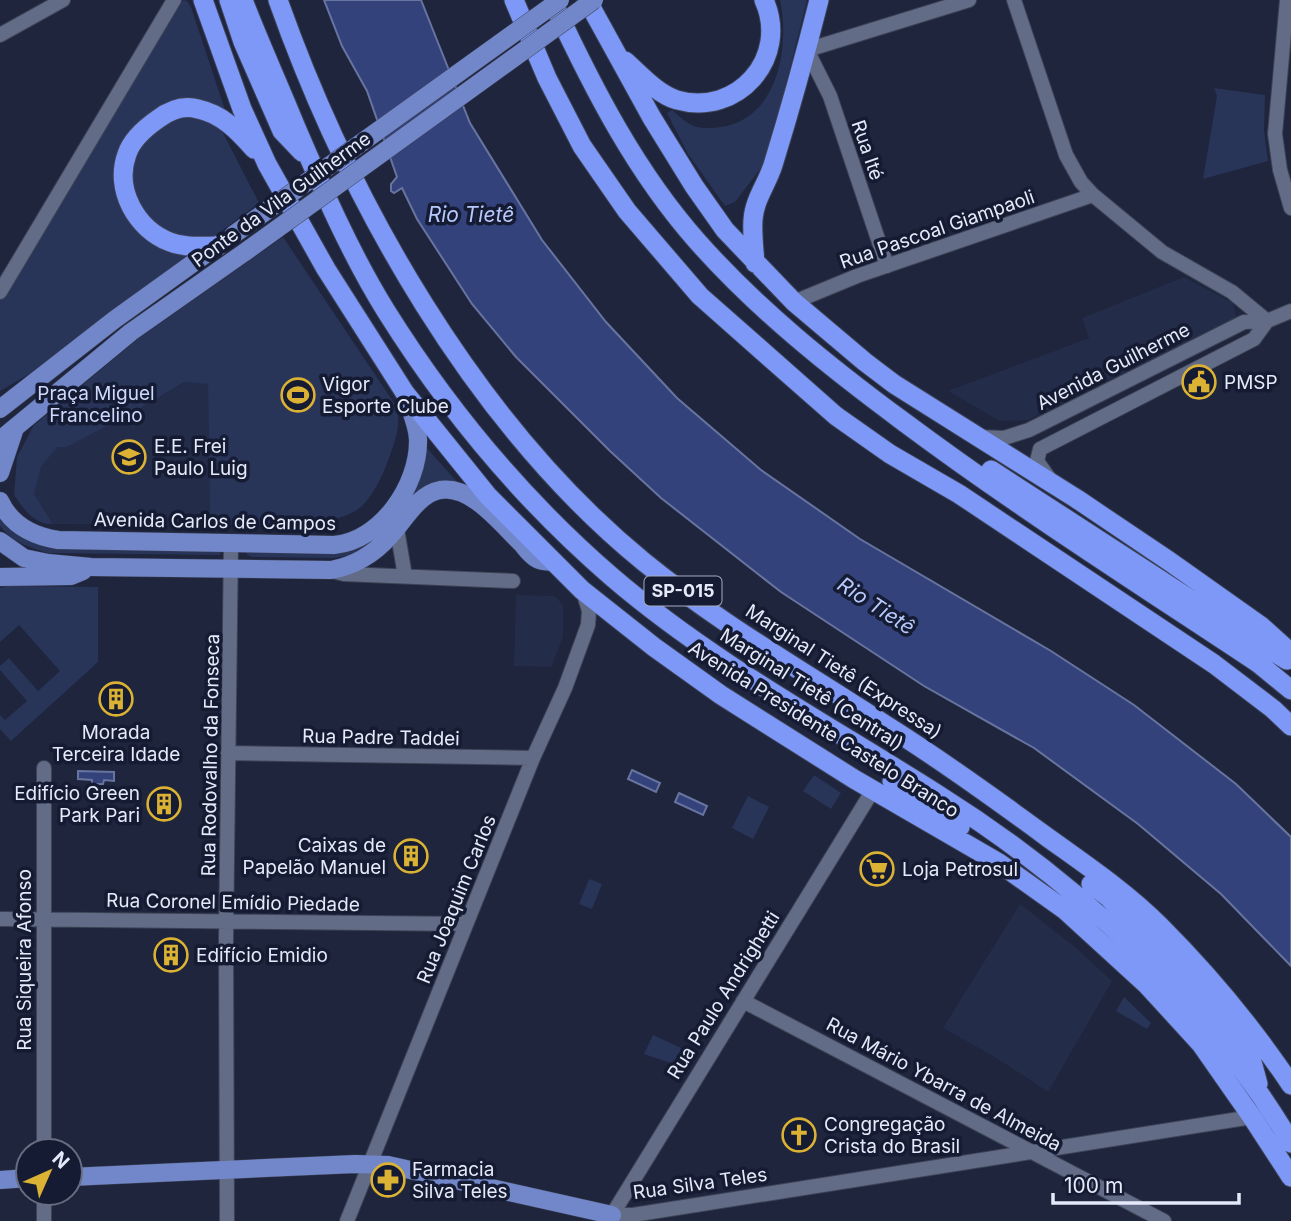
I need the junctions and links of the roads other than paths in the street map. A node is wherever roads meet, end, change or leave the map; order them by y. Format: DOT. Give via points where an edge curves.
graph roads {
  1 [pos="63,0"];
  2 [pos="174,0"];
  3 [pos="203,0"];
  4 [pos="229,0"];
  5 [pos="243,0"];
  6 [pos="278,0"];
  7 [pos="514,0"];
  8 [pos="551,0"];
  9 [pos="559,0"];
  10 [pos="587,0"];
  11 [pos="594,0"];
  12 [pos="764,0"];
  13 [pos="819,0"];
  14 [pos="969,0"];
  15 [pos="1014,0"];
  16 [pos="1288,8"];
  17 [pos="0,36"];
  18 [pos="807,50"];
  19 [pos="614,51"];
  20 [pos="1291,129"];
  21 [pos="1275,134"];
  22 [pos="310,161"];
  23 [pos="267,164"];
  24 [pos="1093,195"];
  25 [pos="1291,208"];
  26 [pos="226,240"];
  27 [pos="755,263"];
  28 [pos="887,266"];
  29 [pos="0,292"];
  30 [pos="794,302"];
  31 [pos="1291,312"];
  32 [pos="1267,321"];
  33 [pos="1105,392"];
  34 [pos="405,393"];
  35 [pos="4,404"];
  36 [pos="1114,410"];
  37 [pos="15,428"];
  38 [pos="975,436"];
  39 [pos="0,440"];
  40 [pos="954,459"];
  41 [pos="0,473"];
  42 [pos="1053,484"];
  43 [pos="0,501"];
  44 [pos="397,529"];
  45 [pos="0,541"];
  46 [pos="231,542"];
  47 [pos="552,562"];
  48 [pos="91,567"];
  49 [pos="232,570"];
  50 [pos="331,570"];
  51 [pos="405,576"];
  52 [pos="0,577"];
  53 [pos="513,581"];
  54 [pos="582,590"];
  55 [pos="1291,653"];
  56 [pos="1291,662"];
  57 [pos="765,688"];
  58 [pos="1291,690"];
  59 [pos="1291,726"];
  60 [pos="228,753"];
  61 [pos="533,758"];
  62 [pos="44,768"];
  63 [pos="957,771"];
  64 [pos="873,790"];
  65 [pos="999,863"];
  66 [pos="0,919"];
  67 [pos="43,919"];
  68 [pos="227,922"];
  69 [pos="466,925"];
  70 [pos="743,1001"];
  71 [pos="1291,1085"];
  72 [pos="1260,1093"];
  73 [pos="1252,1117"];
  74 [pos="44,1137"];
  75 [pos="1291,1143"];
  76 [pos="1030,1152"];
  77 [pos="370,1164"];
  78 [pos="228,1171"];
  79 [pos="84,1176"];
  80 [pos="1291,1178"];
  81 [pos="579,1214"];
  82 [pos="610,1218"];
  83 [pos="227,1221"];
  84 [pos="347,1221"];
  85 [pos="1164,1221"];
  1 -- 17 [label="street"];
  2 -- 29 [label="street"];
  3 -- 23 [label="highway, Avenida Presidente Castelo Branco"];
  4 -- 22 [label="highway" via="282,131"];
  5 -- 22 [label="highway, Marginal Tietê (Central)"];
  6 -- 63 [label="highway, Marginal Tietê (Expressa) / SP-015" via="321,114 402,268 499,411 559,482 643,561 737,631"];
  7 -- 59 [label="highway" via="582,146 627,212 700,296 836,416 1214,664"];
  8 -- 40 [label="highway" via="640,166 697,241 770,314 847,380"];
  9 -- 26 [label="main road, Ponte da Vila Guilherme, bridge"];
  10 -- 19 [label="highway"];
  11 -- 37 [label="main road, Ponte da Vila Guilherme, bridge" via="131,332"];
  12 -- 19 [label="highway" via="772,34 766,56 741,90 721,100 701,104 673,99"];
  13 -- 18 [label="highway"];
  14 -- 18 [label="street"];
  15 -- 24 [label="street" via="1066,155"];
  16 -- 21 [label="street"];
  18 -- 27 [label="highway" via="753,219"];
  18 -- 28 [label="street, Rua Ité" via="830,96"];
  19 -- 27 [label="highway" via="694,186"];
  20 -- 21 [label="street"];
  21 -- 25 [label="street"];
  22 -- 57 [label="highway, Marginal Tietê (Central)" via="384,309 440,392 523,492 611,577 689,638"];
  23 -- 26 [label="highway" via="221,117 200,109 187,107 164,115 134,140 123,175 131,208 140,221 170,242 192,247"];
  23 -- 34 [label="highway, Avenida Presidente Castelo Branco" via="326,269"];
  24 -- 28 [label="street, Rua Pascoal Giampaoli"];
  24 -- 32 [label="street" via="1161,252 1232,292"];
  26 -- 35 [label="main road, Ponte da Vila Guilherme"];
  27 -- 30 [label="highway"];
  28 -- 30 [label="street, Rua Pascoal Giampaoli"];
  30 -- 38 [label="highway" via="865,362"];
  31 -- 32 [label="street, Avenida Guilherme"];
  32 -- 33 [label="street, Avenida Guilherme" via="1244,321"];
  32 -- 36 [label="street, Avenida Guilherme" via="1254,339"];
  33 -- 36 [label="street"];
  33 -- 38 [label="street, Avenida Guilherme" via="1016,435"];
  34 -- 46 [label="main road, Avenida Carlos de Campos" via="418,434 416,462 407,486 377,526 342,544"];
  34 -- 47 [label="highway, Avenida Presidente Castelo Branco" via="488,496"];
  36 -- 42 [label="street, Avenida Guilherme" via="1040,449 1037,461"];
  37 -- 39 [label="main road, Ponte da Vila Guilherme"];
  37 -- 41 [label="main road"];
  38 -- 42 [label="highway"];
  40 -- 56 [label="highway" via="993,471"];
  40 -- 58 [label="highway" via="1258,663"];
  42 -- 55 [label="highway" via="1261,626"];
  43 -- 46 [label="main road, Avenida Carlos de Campos" via="26,530 58,540"];
  44 -- 47 [label="main road" via="425,496 452,490 472,498 537,560"];
  44 -- 50 [label="main road" via="366,557"];
  44 -- 51 [label="street"];
  45 -- 48 [label="main road" via="24,558"];
  46 -- 49 [label="street, Rua Rodovalho da Fonseca"];
  47 -- 54 [label="highway, Avenida Presidente Castelo Branco"];
  48 -- 49 [label="main road"];
  48 -- 52 [label="main road" via="71,576"];
  49 -- 50 [label="main road"];
  49 -- 60 [label="street, Rua Rodovalho da Fonseca"];
  50 -- 51 [label="street"];
  51 -- 53 [label="street"];
  54 -- 61 [label="street, Rua Joaquim Carlos" via="588,625"];
  54 -- 64 [label="highway, Avenida Presidente Castelo Branco" via="721,695"];
  57 -- 65 [label="highway" via="780,706 971,835"];
  57 -- 72 [label="highway, Marginal Tietê (Central)" via="941,796 1083,902 1154,968"];
  60 -- 61 [label="street, Rua Padre Taddei"];
  60 -- 68 [label="street, Rua Rodovalho da Fonseca"];
  61 -- 69 [label="street, Rua Joaquim Carlos"];
  62 -- 67 [label="street, Rua Siqueira Afonso"];
  63 -- 71 [label="highway, Marginal Tietê (Expressa) / SP-015" via="1096,872 1161,927 1256,1033"];
  63 -- 72 [label="highway" via="975,794 1108,897 1174,966 1235,1034 1251,1058"];
  64 -- 65 [label="highway, Avenida Presidente Castelo Branco"];
  64 -- 70 [label="street, Rua Paulo Andrighetti"];
  65 -- 73 [label="highway, Avenida Presidente Castelo Branco" via="1065,910 1147,985 1201,1044"];
  66 -- 67 [label="street, Rua Coronel Emídio Piedade"];
  67 -- 68 [label="street, Rua Coronel Emídio Piedade"];
  67 -- 74 [label="street, Rua Siqueira Afonso"];
  68 -- 69 [label="street, Rua Coronel Emídio Piedade"];
  68 -- 78 [label="street, Rua Rodovalho da Fonseca"];
  69 -- 77 [label="street, Rua Joaquim Carlos"];
  70 -- 76 [label="street, Rua Mário Ybarra de Almeida"];
  70 -- 82 [label="street, Rua Paulo Andrighetti"];
  72 -- 75 [label="highway, Marginal Tietê (Central)"];
  73 -- 76 [label="street, Rua Silva Teles"];
  73 -- 80 [label="highway, Avenida Presidente Castelo Branco"];
  76 -- 82 [label="street, Rua Silva Teles"];
  76 -- 85 [label="street, Rua Mário Ybarra de Almeida"];
  77 -- 78 [label="main road, Rua Silva Teles"];
  77 -- 81 [label="main road, Rua Silva Teles" via="403,1167"];
  77 -- 84 [label="street, Rua Joaquim Carlos"];
  78 -- 79 [label="main road, Rua Silva Teles"];
  78 -- 83 [label="street, Rua Rodovalho da Fonseca"];
  81 -- 82 [label="main road, Rua Silva Teles"];
}
